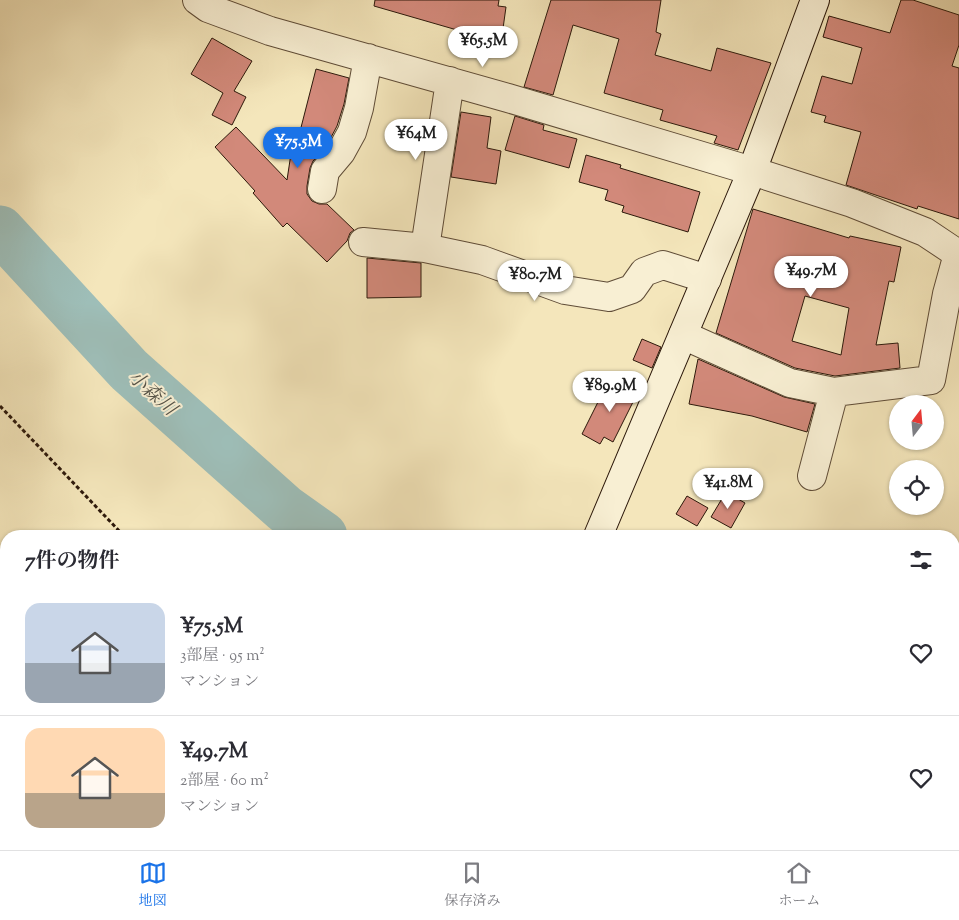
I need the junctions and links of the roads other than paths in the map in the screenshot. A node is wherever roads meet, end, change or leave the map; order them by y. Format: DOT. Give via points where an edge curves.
graph roads {
  1 [pos="197,0"];
  2 [pos="815,0"];
  3 [pos="368,58"];
  4 [pos="450,81"];
  5 [pos="752,171"];
  6 [pos="322,189"];
  7 [pos="363,242"];
  8 [pos="425,248"];
  9 [pos="959,254"];
  10 [pos="706,279"];
  11 [pos="683,335"];
  12 [pos="948,349"];
  13 [pos="834,392"];
  14 [pos="812,476"];
  15 [pos="601,530"];
  1 -- 3 [label="street" via="208,8 270,30"];
  2 -- 5 [label="street"];
  3 -- 4 [label="street"];
  3 -- 6 [label="street" via="352,132 326,171"];
  4 -- 5 [label="street"];
  4 -- 8 [label="street"];
  5 -- 9 [label="street" via="925,232"];
  5 -- 10 [label="street"];
  7 -- 8 [label="street"];
  8 -- 10 [label="street" via="482,260 565,290 609,297 632,289 644,272 663,265"];
  9 -- 12 [label="street" via="947,294"];
  10 -- 11 [label="street"];
  11 -- 13 [label="street" via="790,383"];
  11 -- 15 [label="street"];
  12 -- 13 [label="street" via="931,380"];
  13 -- 14 [label="street"];
}
